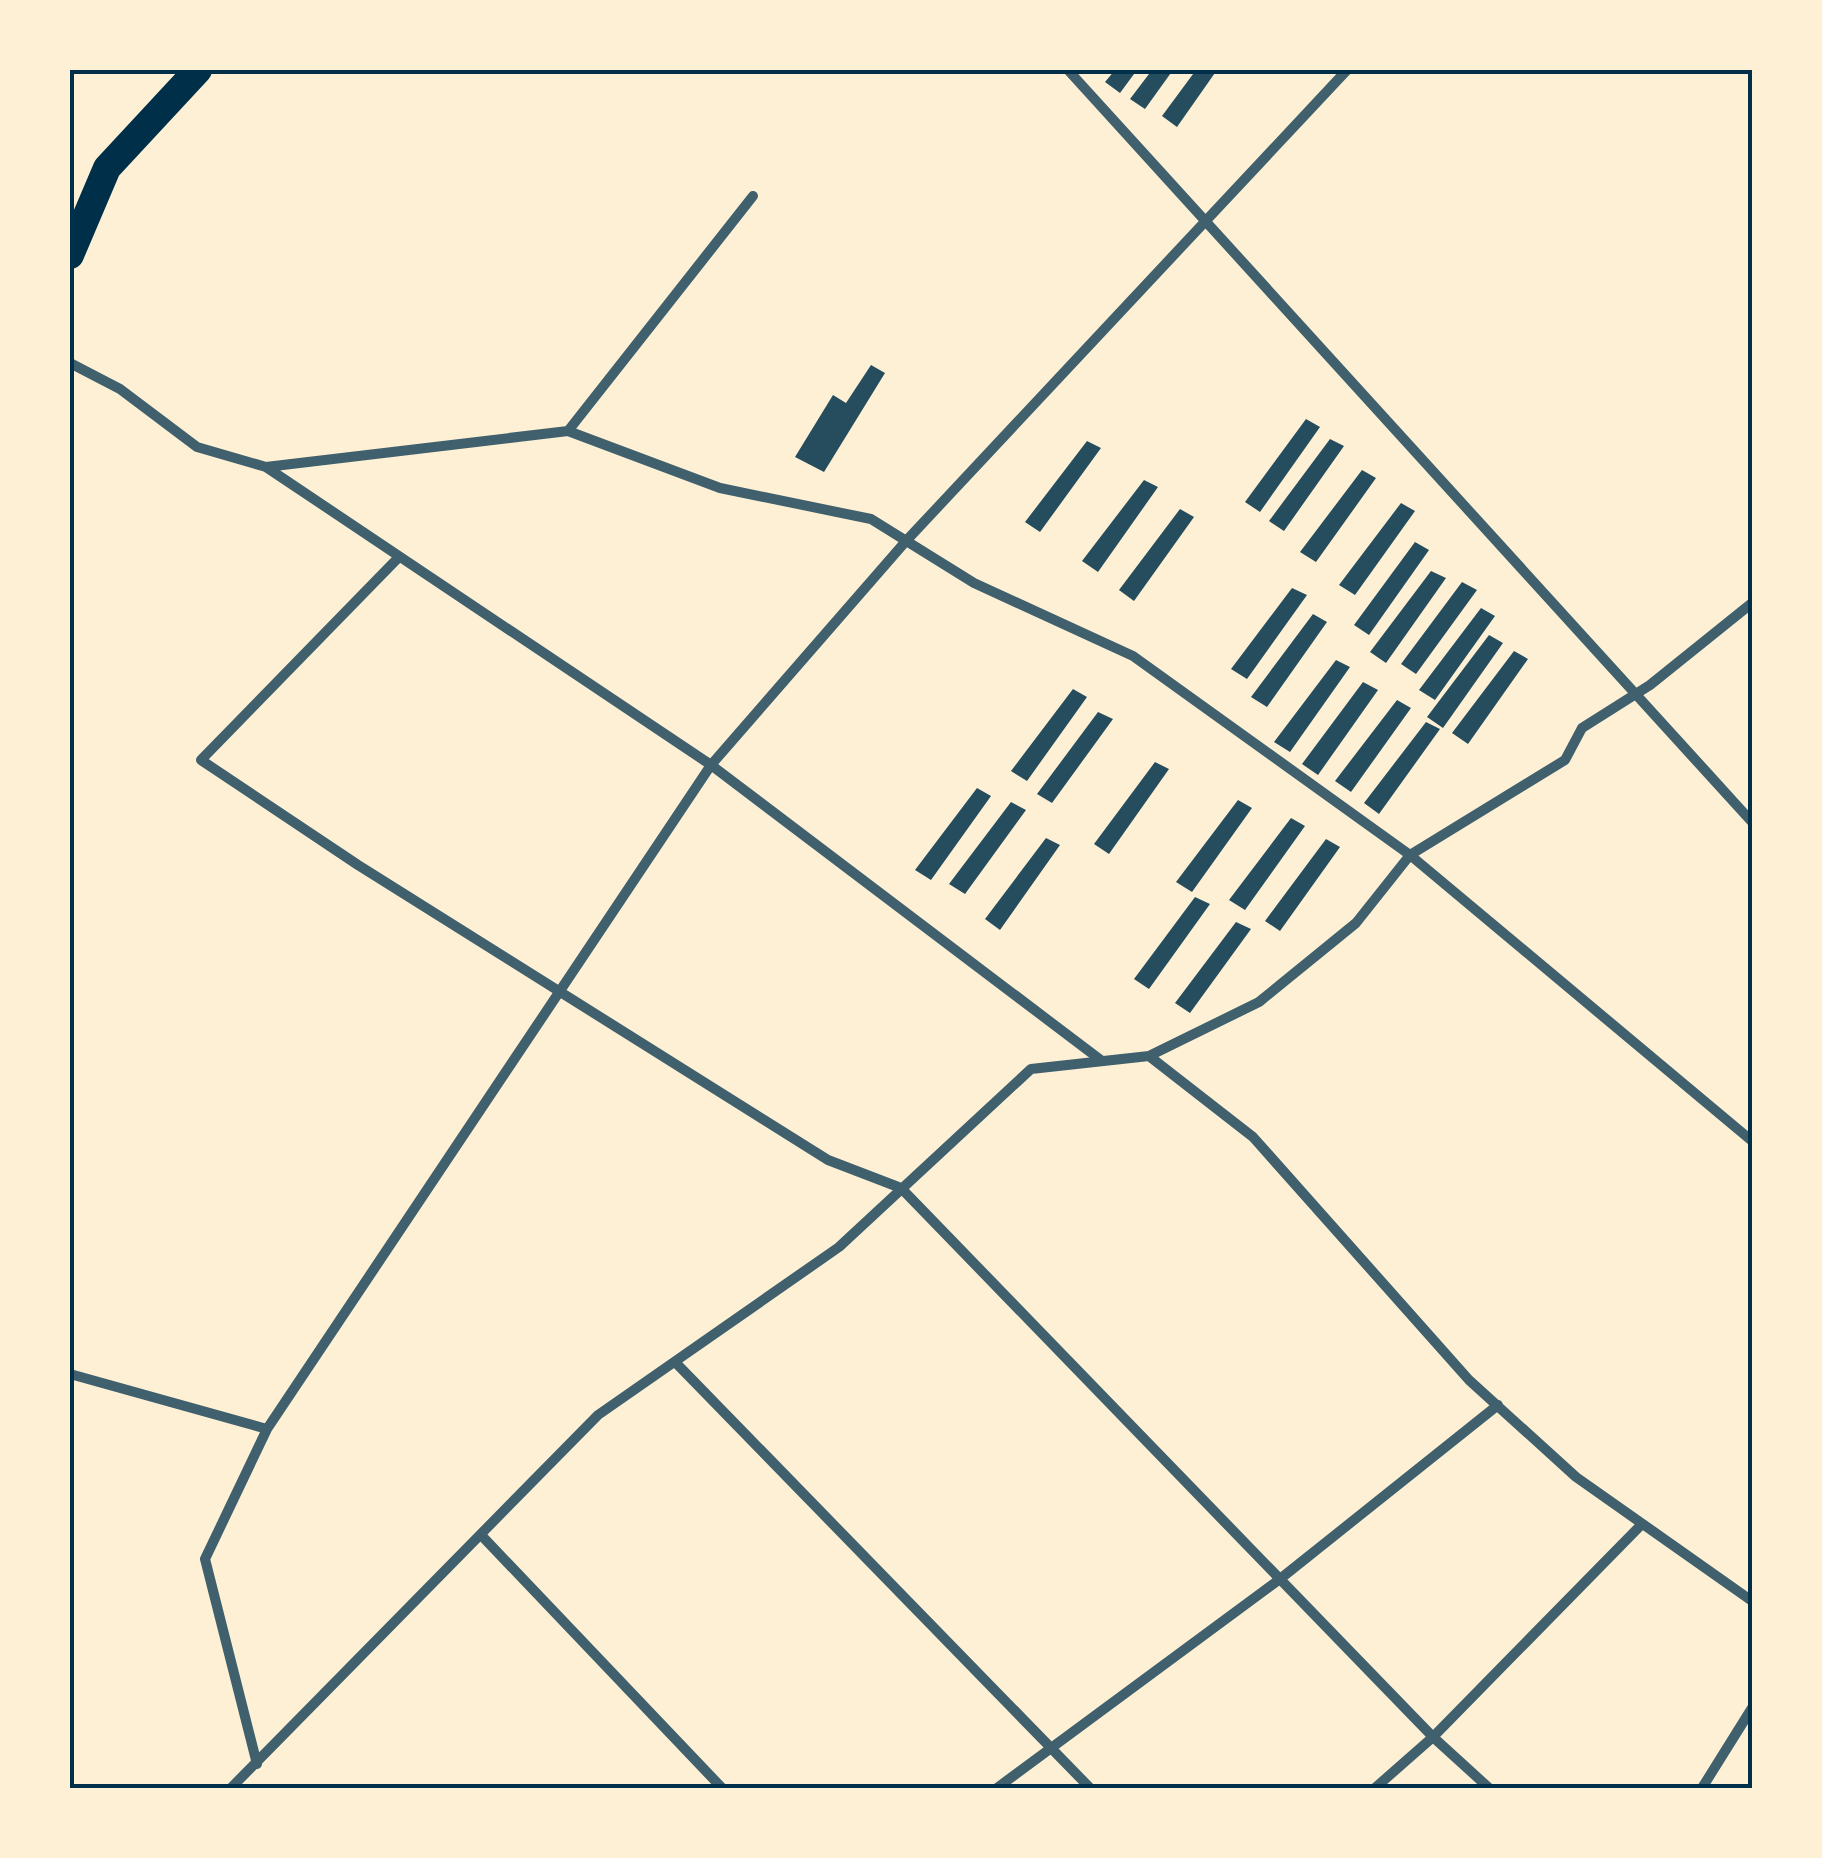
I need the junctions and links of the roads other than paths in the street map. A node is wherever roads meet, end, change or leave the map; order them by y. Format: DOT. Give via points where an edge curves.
graph roads {
  1 [pos="198,70"];
  2 [pos="1068,70"];
  3 [pos="1347,70"];
  4 [pos="753,196"];
  5 [pos="1205,221"];
  6 [pos="70,255"];
  7 [pos="70,363"];
  8 [pos="568,431"];
  9 [pos="266,467"];
  10 [pos="906,541"];
  11 [pos="398,558"];
  12 [pos="1752,603"];
  13 [pos="1634,692"];
  14 [pos="711,765"];
  15 [pos="1752,822"];
  16 [pos="1410,856"];
  17 [pos="560,992"];
  18 [pos="1149,1056"];
  19 [pos="1102,1062"];
  20 [pos="1752,1141"];
  21 [pos="902,1188"];
  22 [pos="676,1363"];
  23 [pos="70,1374"];
  24 [pos="1498,1406"];
  25 [pos="267,1429"];
  26 [pos="1642,1524"];
  27 [pos="482,1536"];
  28 [pos="1280,1579"];
  29 [pos="1752,1600"];
  30 [pos="1752,1708"];
  31 [pos="1433,1736"];
  32 [pos="1051,1749"];
  33 [pos="257,1764"];
  34 [pos="230,1788"];
  35 [pos="722,1788"];
  36 [pos="997,1788"];
  37 [pos="1090,1788"];
  38 [pos="1375,1788"];
  39 [pos="1488,1788"];
  40 [pos="1702,1788"];
  1 -- 6 [label="highway" via="107,168"];
  2 -- 5 [label="street"];
  3 -- 5 [label="street"];
  4 -- 8 [label="street"];
  5 -- 10 [label="street"];
  5 -- 13 [label="street"];
  7 -- 9 [label="street" via="120,389 197,448"];
  8 -- 9 [label="street"];
  8 -- 10 [label="street" via="720,488 872,520"];
  9 -- 11 [label="street"];
  10 -- 14 [label="street"];
  10 -- 16 [label="street" via="974,582 1133,656"];
  11 -- 14 [label="street"];
  11 -- 17 [label="street" via="200,760"];
  12 -- 13 [label="street"];
  13 -- 15 [label="street"];
  13 -- 16 [label="street" via="1582,728 1565,760"];
  14 -- 17 [label="street"];
  14 -- 19 [label="street"];
  16 -- 18 [label="street" via="1356,922 1259,1002"];
  16 -- 20 [label="street"];
  17 -- 21 [label="street" via="828,1160"];
  17 -- 25 [label="street"];
  18 -- 19 [label="street"];
  18 -- 24 [label="street" via="1253,1137"];
  19 -- 21 [label="street" via="1031,1070"];
  21 -- 22 [label="street" via="839,1247"];
  21 -- 28 [label="street"];
  22 -- 27 [label="street" via="598,1415"];
  22 -- 32 [label="street"];
  23 -- 25 [label="street"];
  24 -- 26 [label="street" via="1576,1477"];
  24 -- 28 [label="street"];
  25 -- 33 [label="street" via="205,1559"];
  26 -- 29 [label="street"];
  26 -- 31 [label="street"];
  27 -- 33 [label="street"];
  27 -- 35 [label="street"];
  28 -- 31 [label="street"];
  28 -- 32 [label="street"];
  30 -- 40 [label="street"];
  31 -- 38 [label="street"];
  31 -- 39 [label="street"];
  32 -- 36 [label="street"];
  32 -- 37 [label="street"];
  33 -- 34 [label="street"];
}
